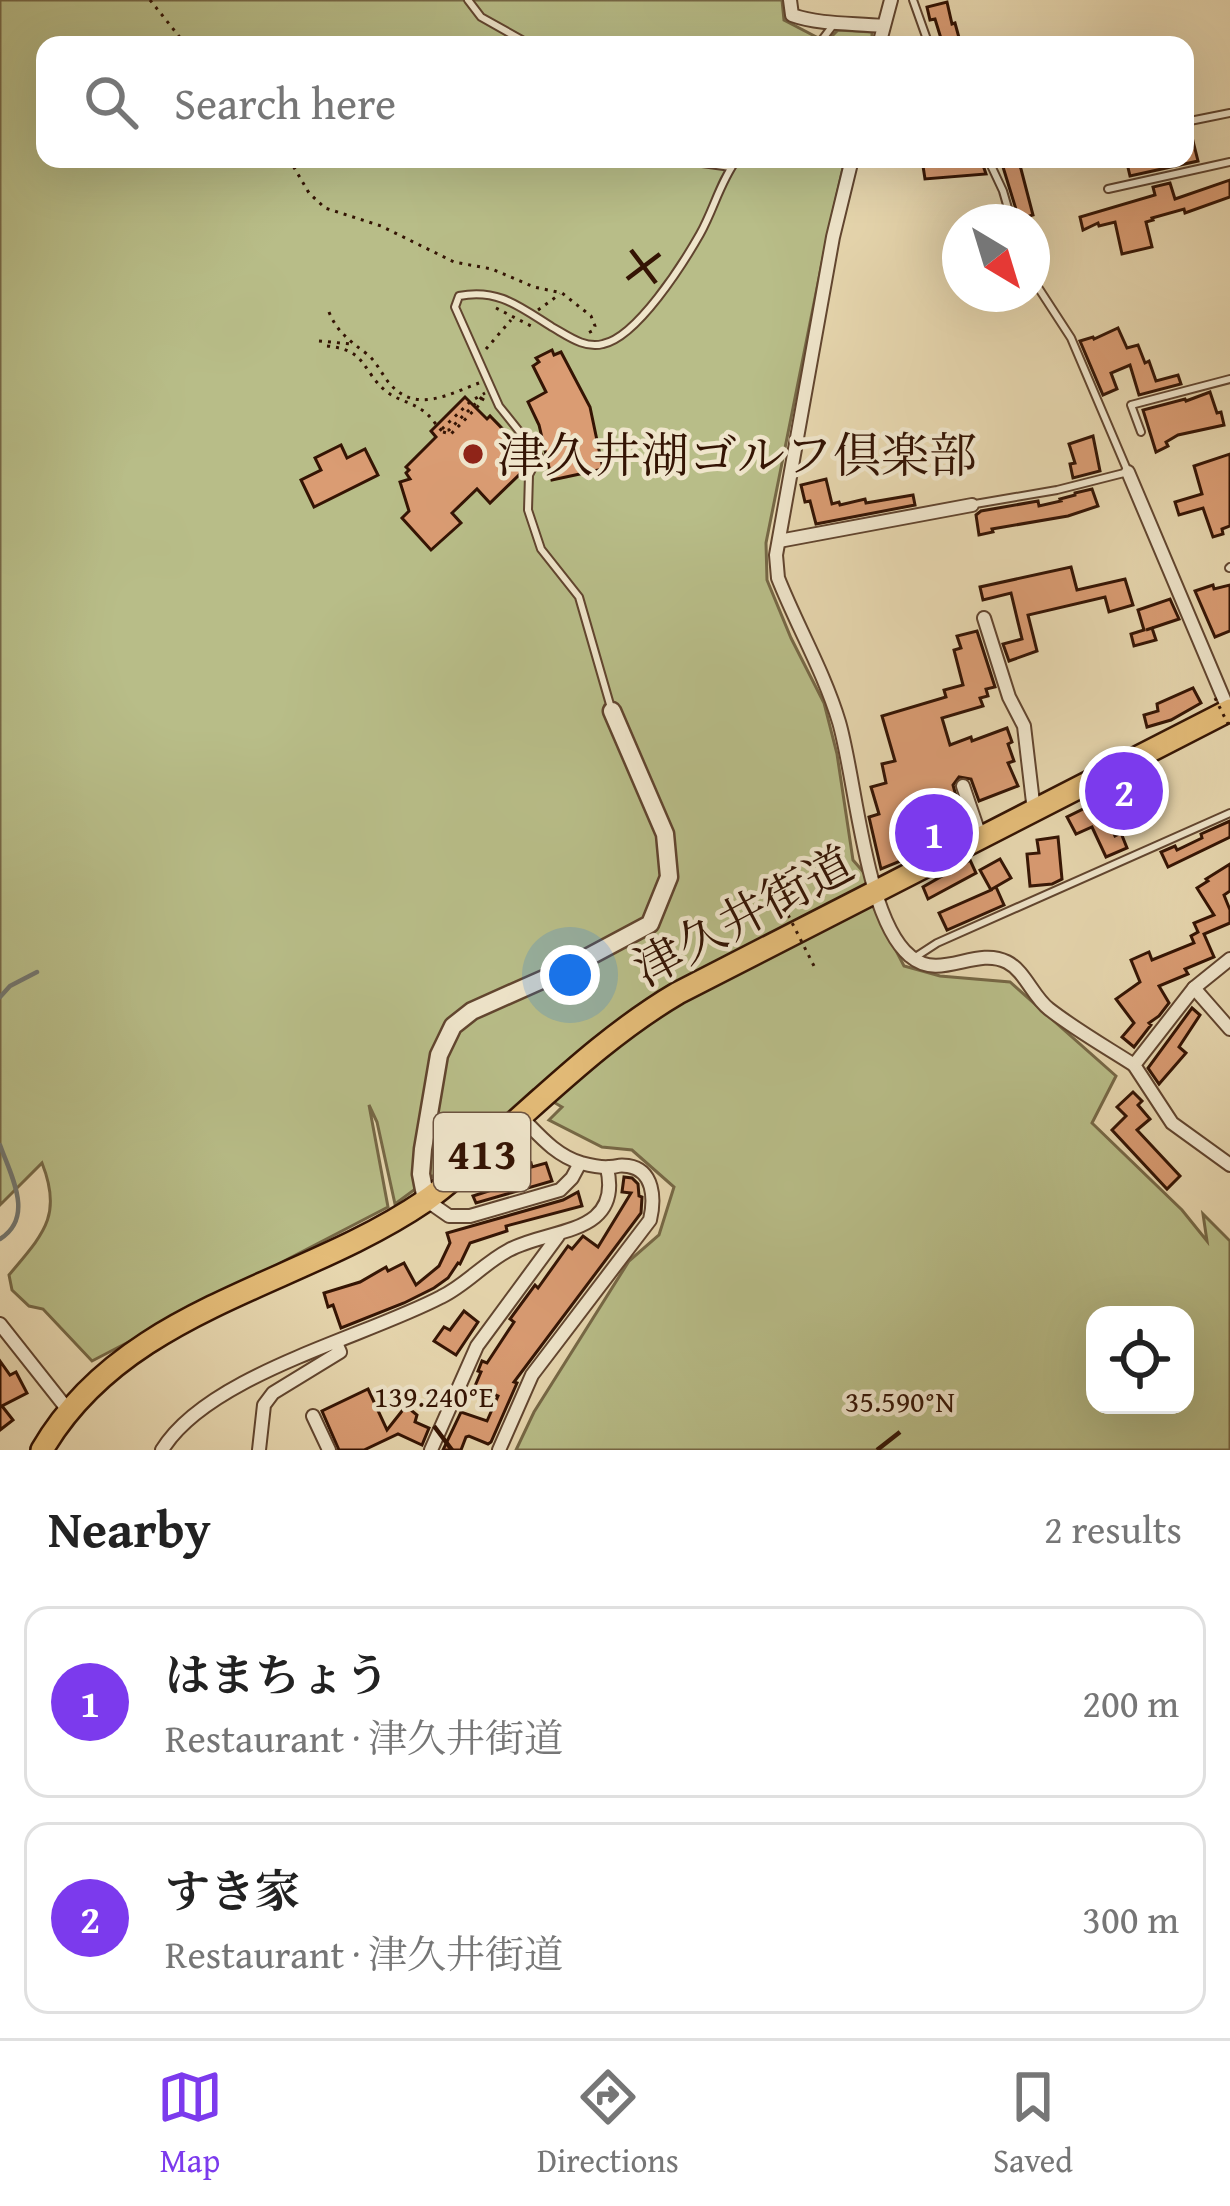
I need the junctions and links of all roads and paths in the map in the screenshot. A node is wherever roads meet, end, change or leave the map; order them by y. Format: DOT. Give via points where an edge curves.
graph roads {
  1 [pos="150,0"];
  2 [pos="468,0"];
  3 [pos="790,0"];
  4 [pos="891,0"];
  5 [pos="913,0"];
  6 [pos="836,21"];
  7 [pos="883,26"];
  8 [pos="179,36"];
  9 [pos="515,36"];
  10 [pos="825,36"];
  11 [pos="881,36"];
  12 [pos="926,36"];
  13 [pos="1230,113"];
  14 [pos="1194,120"];
  15 [pos="1230,162"];
  16 [pos="730,168"];
  17 [pos="850,168"];
  18 [pos="992,168"];
  19 [pos="1108,189"];
  20 [pos="1007,204"];
  21 [pos="562,292"];
  22 [pos="1050,306"];
  23 [pos="328,312"];
  24 [pos="532,314"];
  25 [pos="319,341"];
  26 [pos="354,345"];
  27 [pos="327,346"];
  28 [pos="478,360"];
  29 [pos="1230,380"];
  30 [pos="487,390"];
  31 [pos="470,410"];
  32 [pos="441,430"];
  33 [pos="1141,432"];
  34 [pos="1128,472"];
  35 [pos="972,505"];
  36 [pos="778,541"];
  37 [pos="984,618"];
  38 [pos="1226,708"];
  39 [pos="612,711"];
  40 [pos="1229,728"];
  41 [pos="964,786"];
  42 [pos="1034,812"];
  43 [pos="1230,813"];
  44 [pos="981,839"];
  45 [pos="876,892"];
  46 [pos="780,899"];
  47 [pos="912,959"];
  48 [pos="1230,959"];
  49 [pos="814,966"];
  50 [pos="1194,988"];
  51 [pos="1230,1029"];
  52 [pos="1134,1065"];
  53 [pos="520,1117"];
  54 [pos="580,1162"];
  55 [pos="1230,1165"];
  56 [pos="607,1168"];
  57 [pos="426,1200"];
  58 [pos="558,1235"];
  59 [pos="0,1324"];
  60 [pos="336,1342"];
  61 [pos="68,1410"];
  62 [pos="313,1416"];
  63 [pos="42,1450"];
  64 [pos="162,1450"];
  65 [pos="259,1450"];
  66 [pos="328,1450"];
  67 [pos="431,1450"];
  68 [pos="500,1450"];
  1 -- 8 [label="path"];
  2 -- 9 [label="lane"];
  3 -- 6 [label="street" via="792,15"];
  4 -- 7 [label="street"];
  5 -- 12 [label="lane"];
  6 -- 7 [label="street"];
  6 -- 10 [label="lane"];
  7 -- 11 [label="street"];
  13 -- 14 [label="lane"];
  15 -- 19 [label="lane"];
  16 -- 24 [label="lane" via="700,235 626,334 602,345 580,343"];
  17 -- 36 [label="street"];
  18 -- 20 [label="lane"];
  21 -- 24 [label="path"];
  22 -- 34 [label="lane"];
  23 -- 26 [label="path"];
  24 -- 28 [label="path" via="515,315"];
  24 -- 28 [label="lane" via="480,292 458,296 455,307"];
  25 -- 26 [label="path"];
  26 -- 30 [label="path" via="407,398 437,399 479,382"];
  27 -- 32 [label="path" via="360,357 381,388"];
  28 -- 39 [label="lane" via="499,406 539,456 528,510 541,549 579,597"];
  29 -- 33 [label="lane" via="1131,405"];
  31 -- 32 [label="path"];
  32 -- 32 [label="path" via="471,401 485,393 451,434"];
  34 -- 35 [label="lane"];
  34 -- 38 [label="street"];
  35 -- 36 [label="street"];
  36 -- 45 [label="street" via="778,578 840,725"];
  37 -- 42 [label="street" via="1024,726"];
  38 -- 40 [label="path, bridge"];
  38 -- 42 [label="highway, 津久井街道 / 413"];
  39 -- 57 [label="street" via="664,834 663,893 650,924 453,1026 439,1055 423,1149"];
  41 -- 44 [label="street"];
  42 -- 44 [label="highway, 津久井街道 / 413"];
  43 -- 47 [label="lane"];
  44 -- 45 [label="highway, 津久井街道 / 413"];
  45 -- 47 [label="street" via="893,939"];
  45 -- 53 [label="highway, 津久井街道 / 413" via="641,1015"];
  46 -- 49 [label="path, bridge"];
  47 -- 52 [label="street" via="931,966 1005,961 1045,1006"];
  48 -- 50 [label="street"];
  50 -- 51 [label="street"];
  50 -- 52 [label="street"];
  52 -- 55 [label="street" via="1172,1123"];
  53 -- 54 [label="street"];
  53 -- 57 [label="highway, 津久井街道 / 413"];
  54 -- 56 [label="street"];
  54 -- 57 [label="street" via="560,1190 470,1216 449,1216"];
  56 -- 58 [label="street" via="606,1204"];
  56 -- 68 [label="street" via="640,1169 654,1203 650,1220 532,1375"];
  57 -- 61 [label="highway, 津久井街道 / 413" via="160,1334 110,1367"];
  58 -- 60 [label="street" via="513,1247 440,1298"];
  58 -- 67 [label="street" via="477,1346"];
  59 -- 61 [label="street"];
  60 -- 64 [label="street" via="206,1406"];
  60 -- 65 [label="street" via="340,1352 273,1393"];
  61 -- 63 [label="highway, 津久井街道 / 413"];
  62 -- 66 [label="street"];
}
